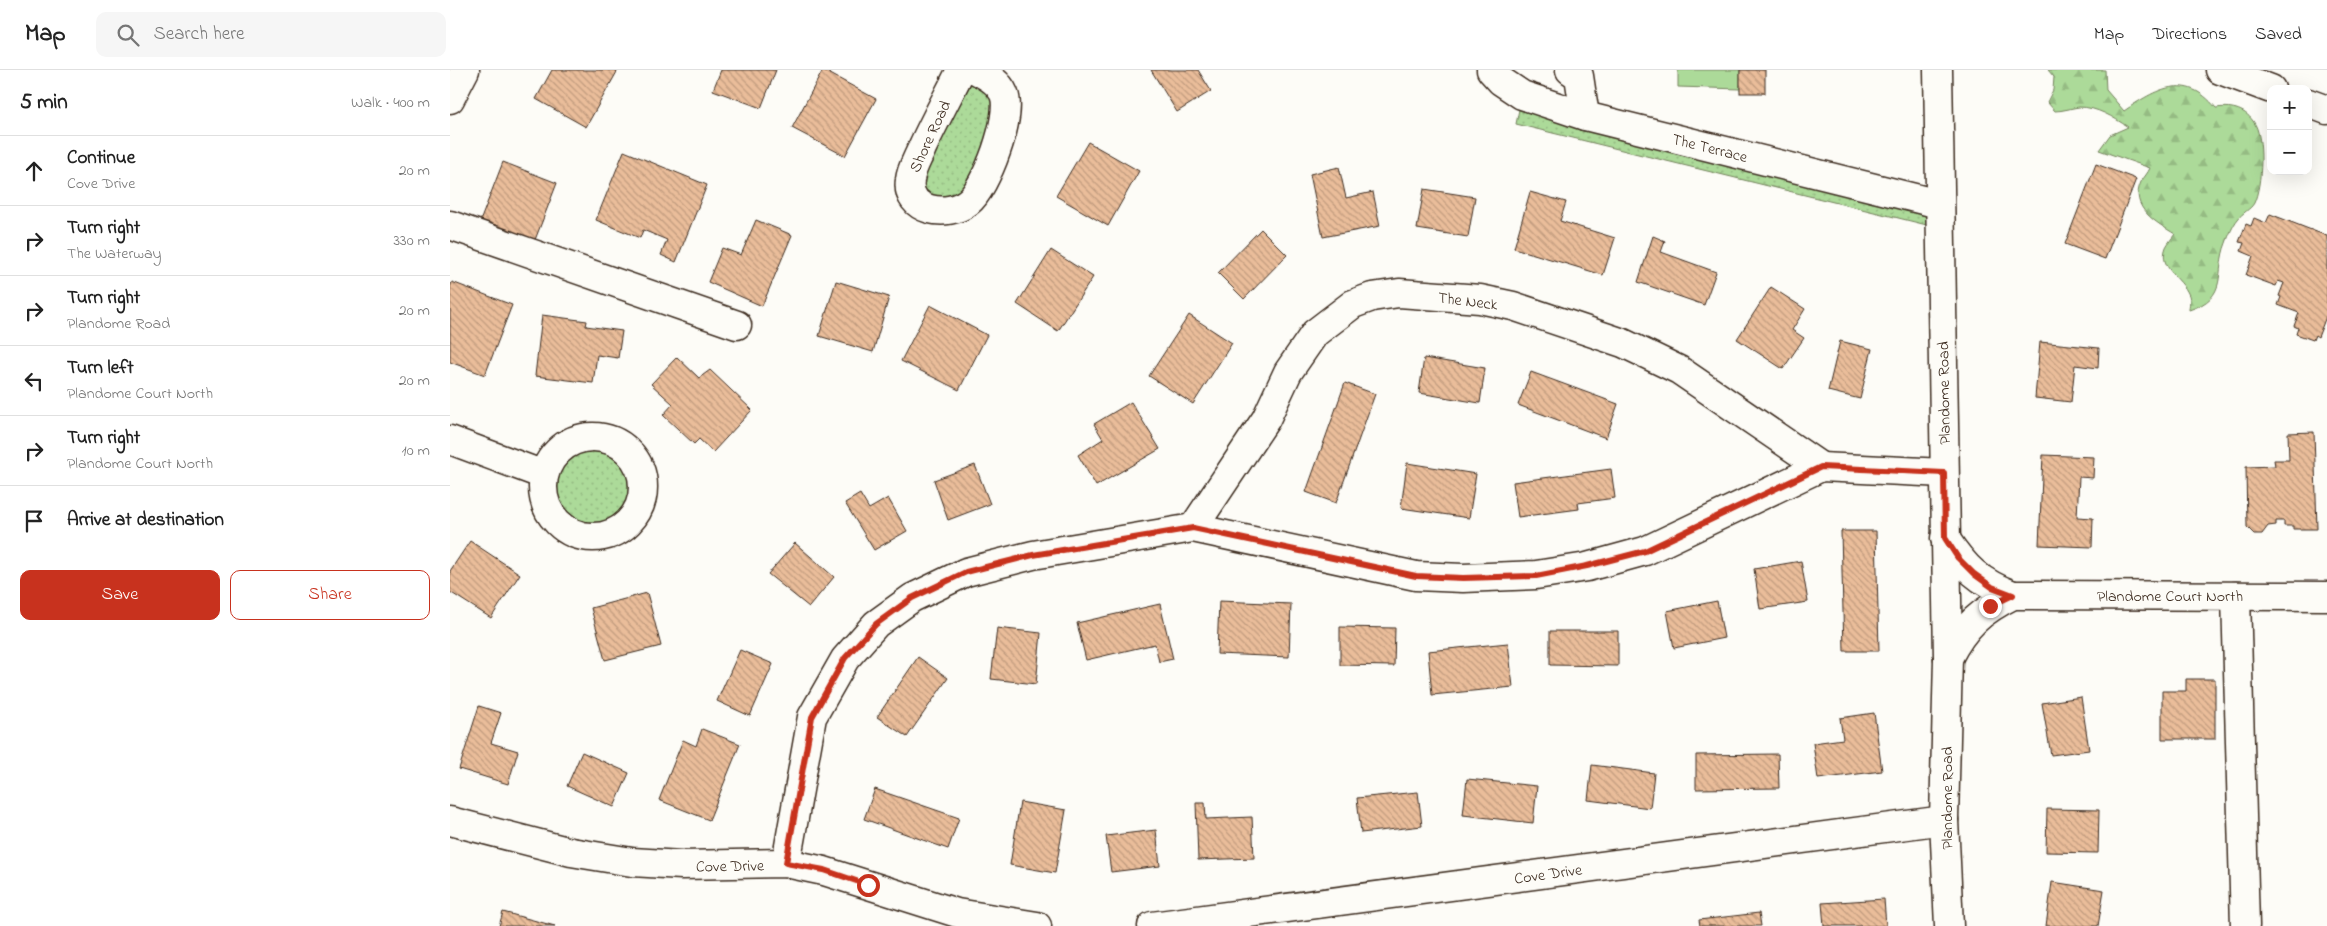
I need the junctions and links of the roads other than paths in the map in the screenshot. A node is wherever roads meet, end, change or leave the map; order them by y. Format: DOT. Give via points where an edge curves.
graph roads {
  1 [pos="465,70"];
  2 [pos="961,70"];
  3 [pos="976,70"];
  4 [pos="1491,70"];
  5 [pos="1938,70"];
  6 [pos="2220,70"];
  7 [pos="1576,72"];
  8 [pos="2267,88"];
  9 [pos="450,99"];
  10 [pos="2312,104"];
  11 [pos="2327,110"];
  12 [pos="1586,116"];
  13 [pos="1939,204"];
  14 [pos="450,225"];
  15 [pos="737,325"];
  16 [pos="450,440"];
  17 [pos="1821,467"];
  18 [pos="1944,473"];
  19 [pos="544,475"];
  20 [pos="1193,528"];
  21 [pos="1945,538"];
  22 [pos="2013,595"];
  23 [pos="2236,596"];
  24 [pos="2327,596"];
  25 [pos="1948,658"];
  26 [pos="450,820"];
  27 [pos="1944,820"];
  28 [pos="786,863"];
  29 [pos="1037,926"];
  30 [pos="1152,926"];
  31 [pos="1949,926"];
  32 [pos="2245,926"];
  1 -- 9 [label="street"];
  2 -- 3 [label="street, Shore Road" via="910,178 911,194 934,211 954,209 973,197 992,161 1003,127 1007,105 1001,88"];
  4 -- 12 [label="street, The Terrace" via="1522,95"];
  5 -- 13 [label="street, Plandome Road"];
  6 -- 8 [label="street"];
  7 -- 12 [label="street"];
  10 -- 11 [label="street"];
  12 -- 13 [label="street, The Terrace"];
  13 -- 18 [label="street, Plandome Road"];
  14 -- 15 [label="street"];
  16 -- 19 [label="street"];
  17 -- 18 [label="street"];
  17 -- 20 [label="street" via="1645,551 1536,576 1416,576"];
  17 -- 20 [label="street, The Neck" via="1679,370 1623,343 1505,304 1399,292 1353,304 1315,333 1288,372 1266,420"];
  18 -- 21 [label="street, Plandome Road"];
  20 -- 28 [label="street" via="1033,555 966,572 912,598 876,624 845,658 812,717"];
  21 -- 22 [label="street, Plandome Court North" via="1974,574 1992,587"];
  21 -- 25 [label="street, Plandome Road"];
  22 -- 23 [label="street, Plandome Court North"];
  22 -- 25 [label="street, Plandome Court North" via="1990,606 1973,621 1958,638"];
  23 -- 24 [label="street, Plandome Court North"];
  23 -- 32 [label="street"];
  25 -- 27 [label="street, Plandome Road"];
  26 -- 28 [label="street, Cove Drive" via="570,852 632,862 682,865"];
  27 -- 30 [label="street, Cove Drive"];
  27 -- 31 [label="street, Plandome Road"];
  28 -- 29 [label="street, Cove Drive" via="824,870 957,913"];
}
